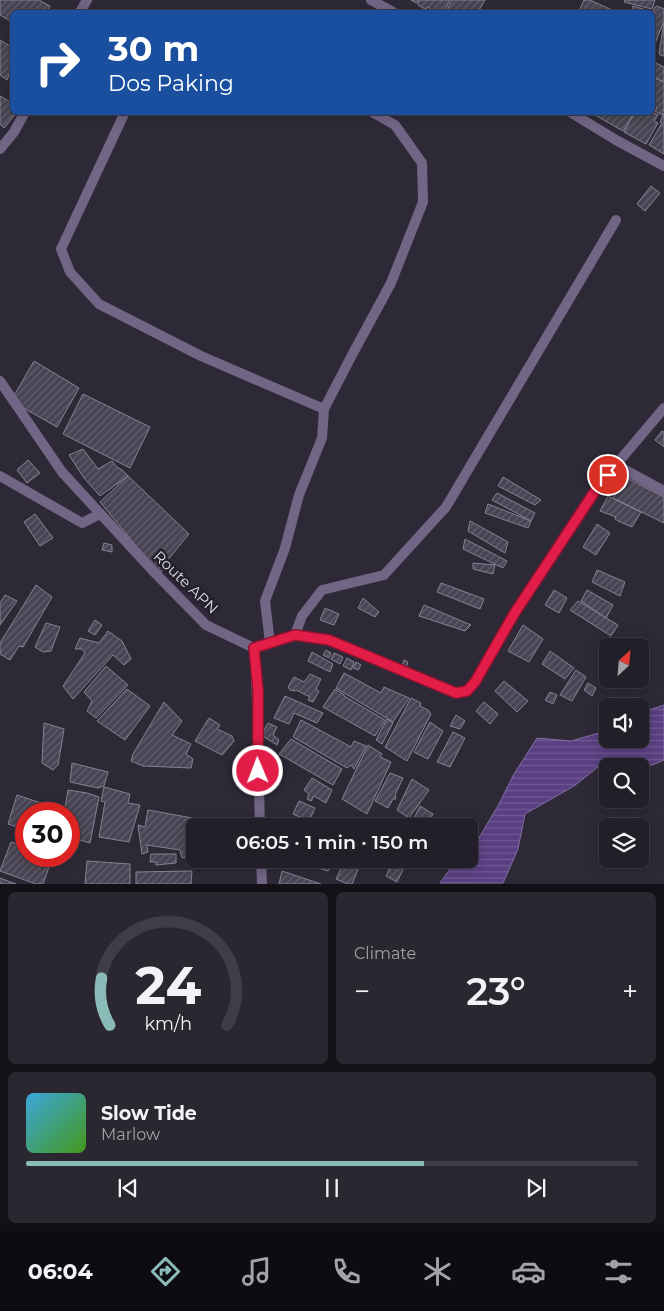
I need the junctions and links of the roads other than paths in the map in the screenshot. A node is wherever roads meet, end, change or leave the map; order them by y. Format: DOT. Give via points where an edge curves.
graph roads {
  1 [pos="371,0"];
  2 [pos="389,10"];
  3 [pos="23,115"];
  4 [pos="124,115"];
  5 [pos="377,115"];
  6 [pos="575,115"];
  7 [pos="0,149"];
  8 [pos="664,166"];
  9 [pos="616,220"];
  10 [pos="0,381"];
  11 [pos="664,408"];
  12 [pos="324,409"];
  13 [pos="616,465"];
  14 [pos="0,476"];
  15 [pos="664,491"];
  16 [pos="100,514"];
  17 [pos="295,635"];
  18 [pos="270,643"];
  19 [pos="254,648"];
  20 [pos="260,818"];
  21 [pos="261,868"];
  22 [pos="262,884"];
  1 -- 2 [label="street"];
  3 -- 7 [label="street"];
  4 -- 12 [label="street" via="61,248 70,272 99,304 201,356"];
  5 -- 12 [label="street" via="395,125 422,162 423,202 391,283"];
  6 -- 8 [label="street"];
  9 -- 17 [label="street" via="446,507 384,575 322,590 302,616"];
  10 -- 16 [label="street, Route APN" via="62,472"];
  11 -- 13 [label="street"];
  12 -- 18 [label="street" via="322,438 299,495 285,548 265,601"];
  13 -- 15 [label="street"];
  13 -- 17 [label="street" via="599,485 467,691 456,693 329,640"];
  14 -- 16 [label="street" via="82,523"];
  16 -- 19 [label="street, Route APN" via="206,625"];
  17 -- 18 [label="street"];
  18 -- 19 [label="street"];
  19 -- 20 [label="street" via="258,690"];
  21 -- 22 [label="street"];
}
